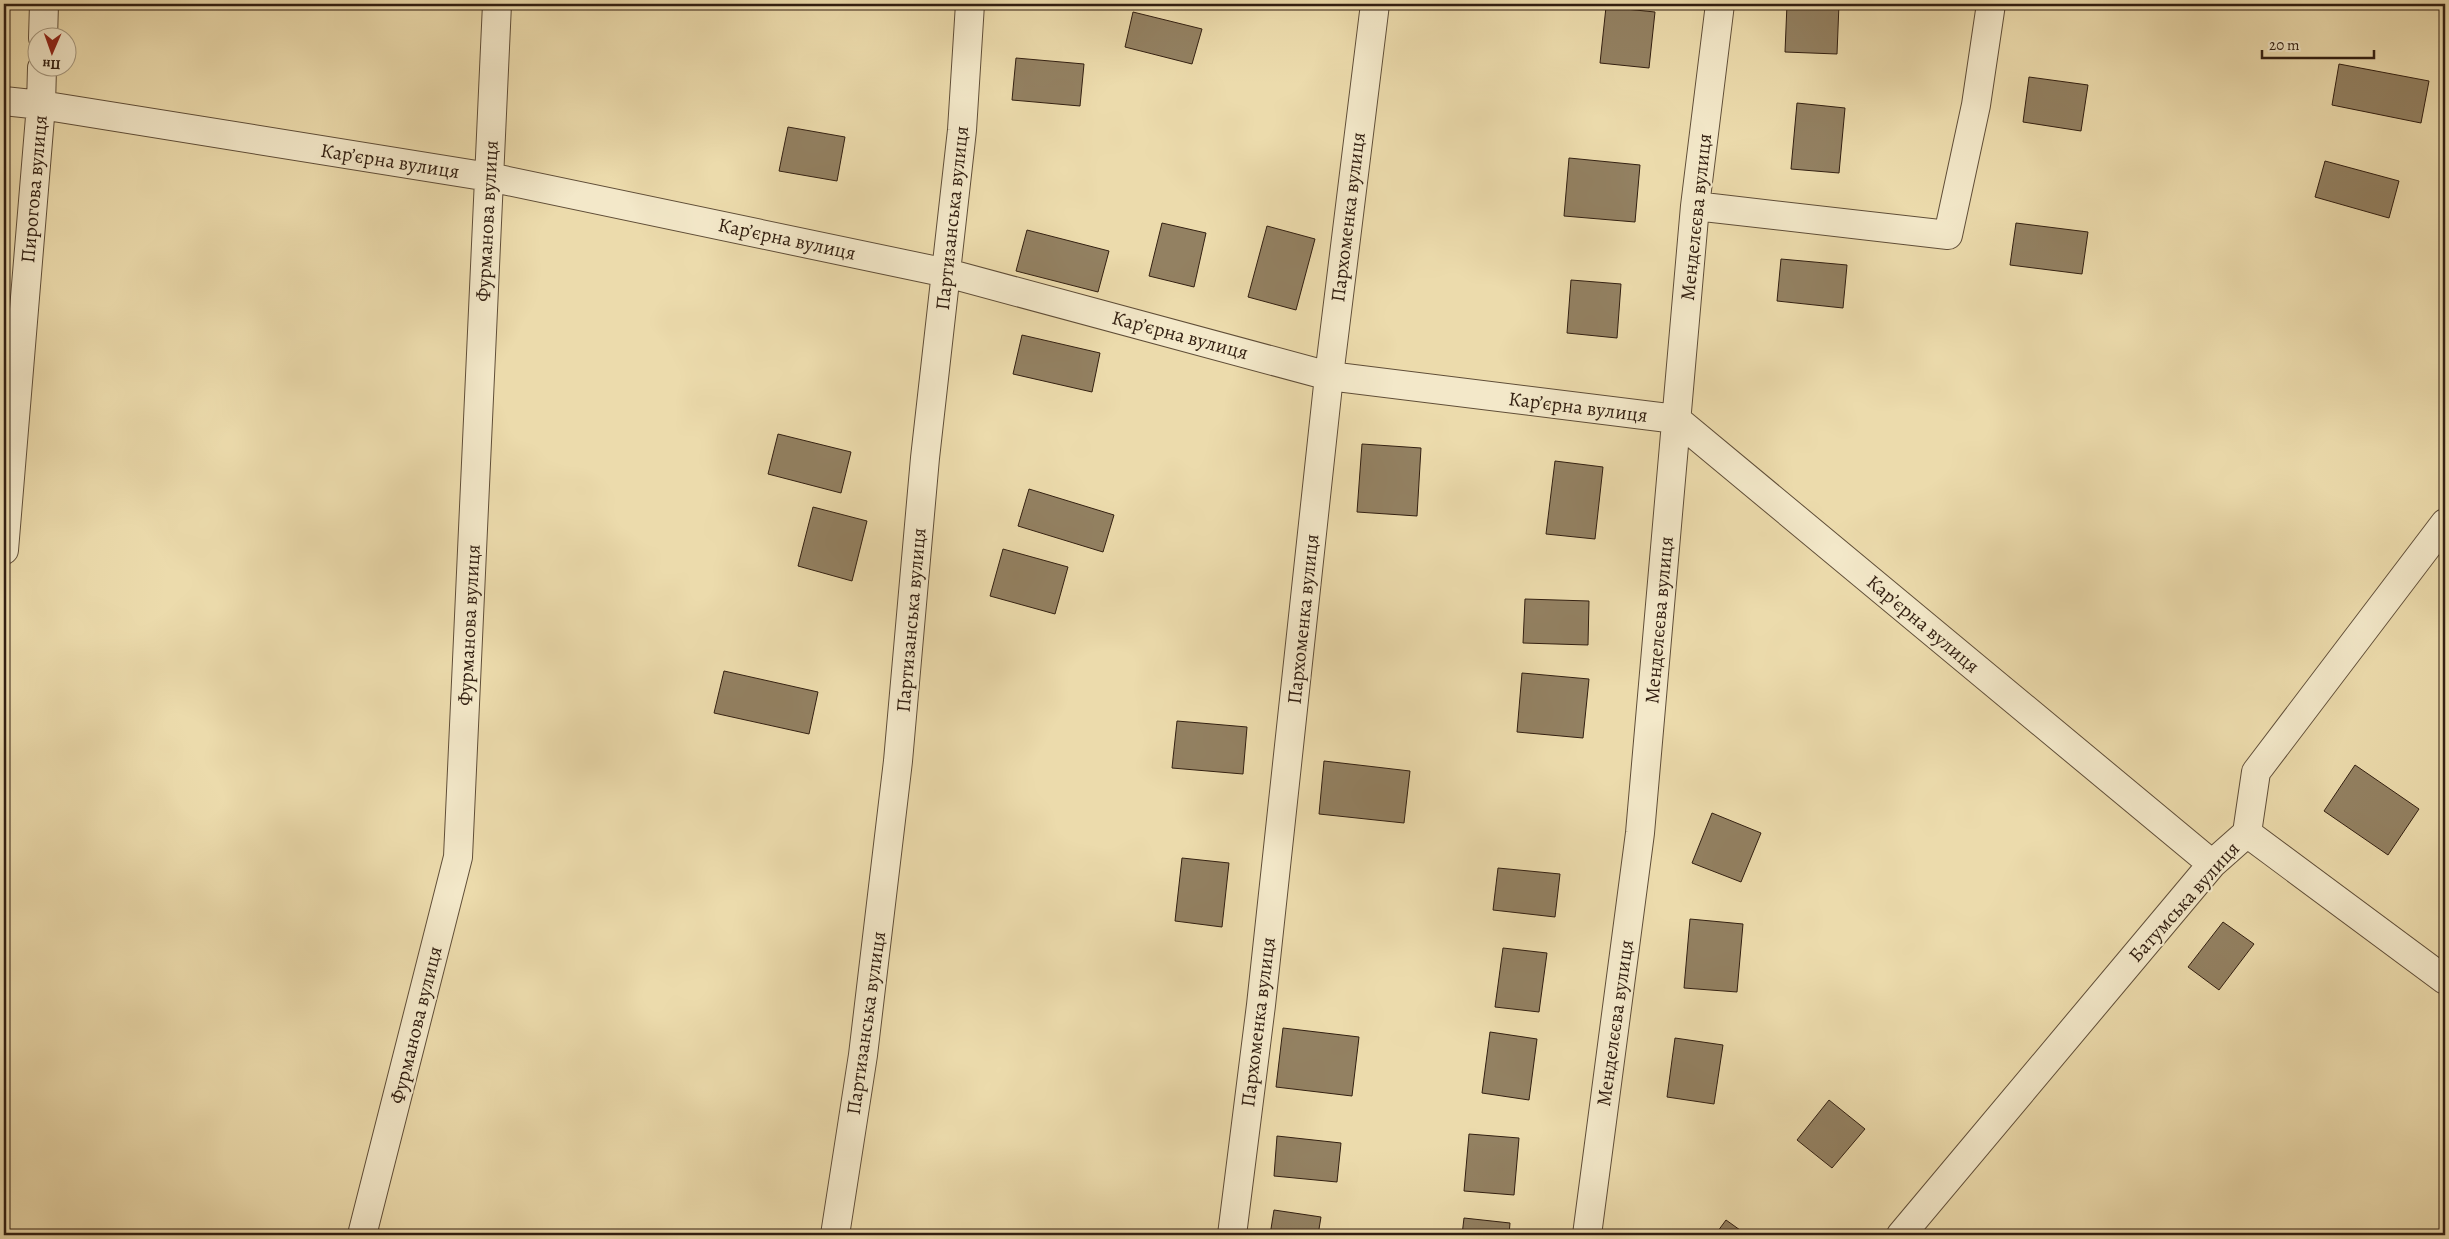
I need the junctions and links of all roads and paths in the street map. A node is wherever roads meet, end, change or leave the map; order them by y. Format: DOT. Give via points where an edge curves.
graph roads {
  1 [pos="44,4"];
  2 [pos="497,4"];
  3 [pos="970,4"];
  4 [pos="1374,4"];
  5 [pos="1720,4"];
  6 [pos="1991,4"];
  7 [pos="43,28"];
  8 [pos="42,78"];
  9 [pos="4,102"];
  10 [pos="41,105"];
  11 [pos="489,177"];
  12 [pos="1695,206"];
  13 [pos="947,272"];
  14 [pos="1329,376"];
  15 [pos="1676,419"];
  16 [pos="2445,523"];
  17 [pos="4,550"];
  18 [pos="2247,833"];
  19 [pos="2212,864"];
  20 [pos="2445,980"];
  21 [pos="362,1235"];
  22 [pos="835,1235"];
  23 [pos="1232,1235"];
  24 [pos="1587,1235"];
  25 [pos="1901,1235"];
  1 -- 7 [label="street"];
  2 -- 11 [label="street, Фурманова вулиця"];
  3 -- 13 [label="street, Партизанська вулиця" via="962,130"];
  4 -- 14 [label="street, Пархоменка вулиця"];
  5 -- 12 [label="street, Менделєєва вулиця"];
  6 -- 12 [label="street" via="1976,105 1948,235"];
  8 -- 10 [label="street, Пирогова вулиця"];
  9 -- 10 [label="street, Кар’єрна вулиця"];
  10 -- 11 [label="street, Кар’єрна вулиця"];
  10 -- 17 [label="street, Пирогова вулиця"];
  11 -- 13 [label="street, Кар’єрна вулиця"];
  11 -- 21 [label="street, Фурманова вулиця" via="458,858"];
  12 -- 15 [label="street, Менделєєва вулиця"];
  13 -- 14 [label="street, Кар’єрна вулиця"];
  13 -- 22 [label="street, Партизанська вулиця" via="898,761 863,1056"];
  14 -- 15 [label="street, Кар’єрна вулиця"];
  14 -- 23 [label="street, Пархоменка вулиця" via="1261,1005"];
  15 -- 19 [label="street, Кар’єрна вулиця"];
  15 -- 24 [label="street, Менделєєва вулиця" via="1640,833"];
  16 -- 18 [label="street, Батумська вулиця" via="2256,772"];
  18 -- 19 [label="street, Батумська вулиця"];
  18 -- 20 [label="street"];
  19 -- 25 [label="street, Батумська вулиця"];
}
